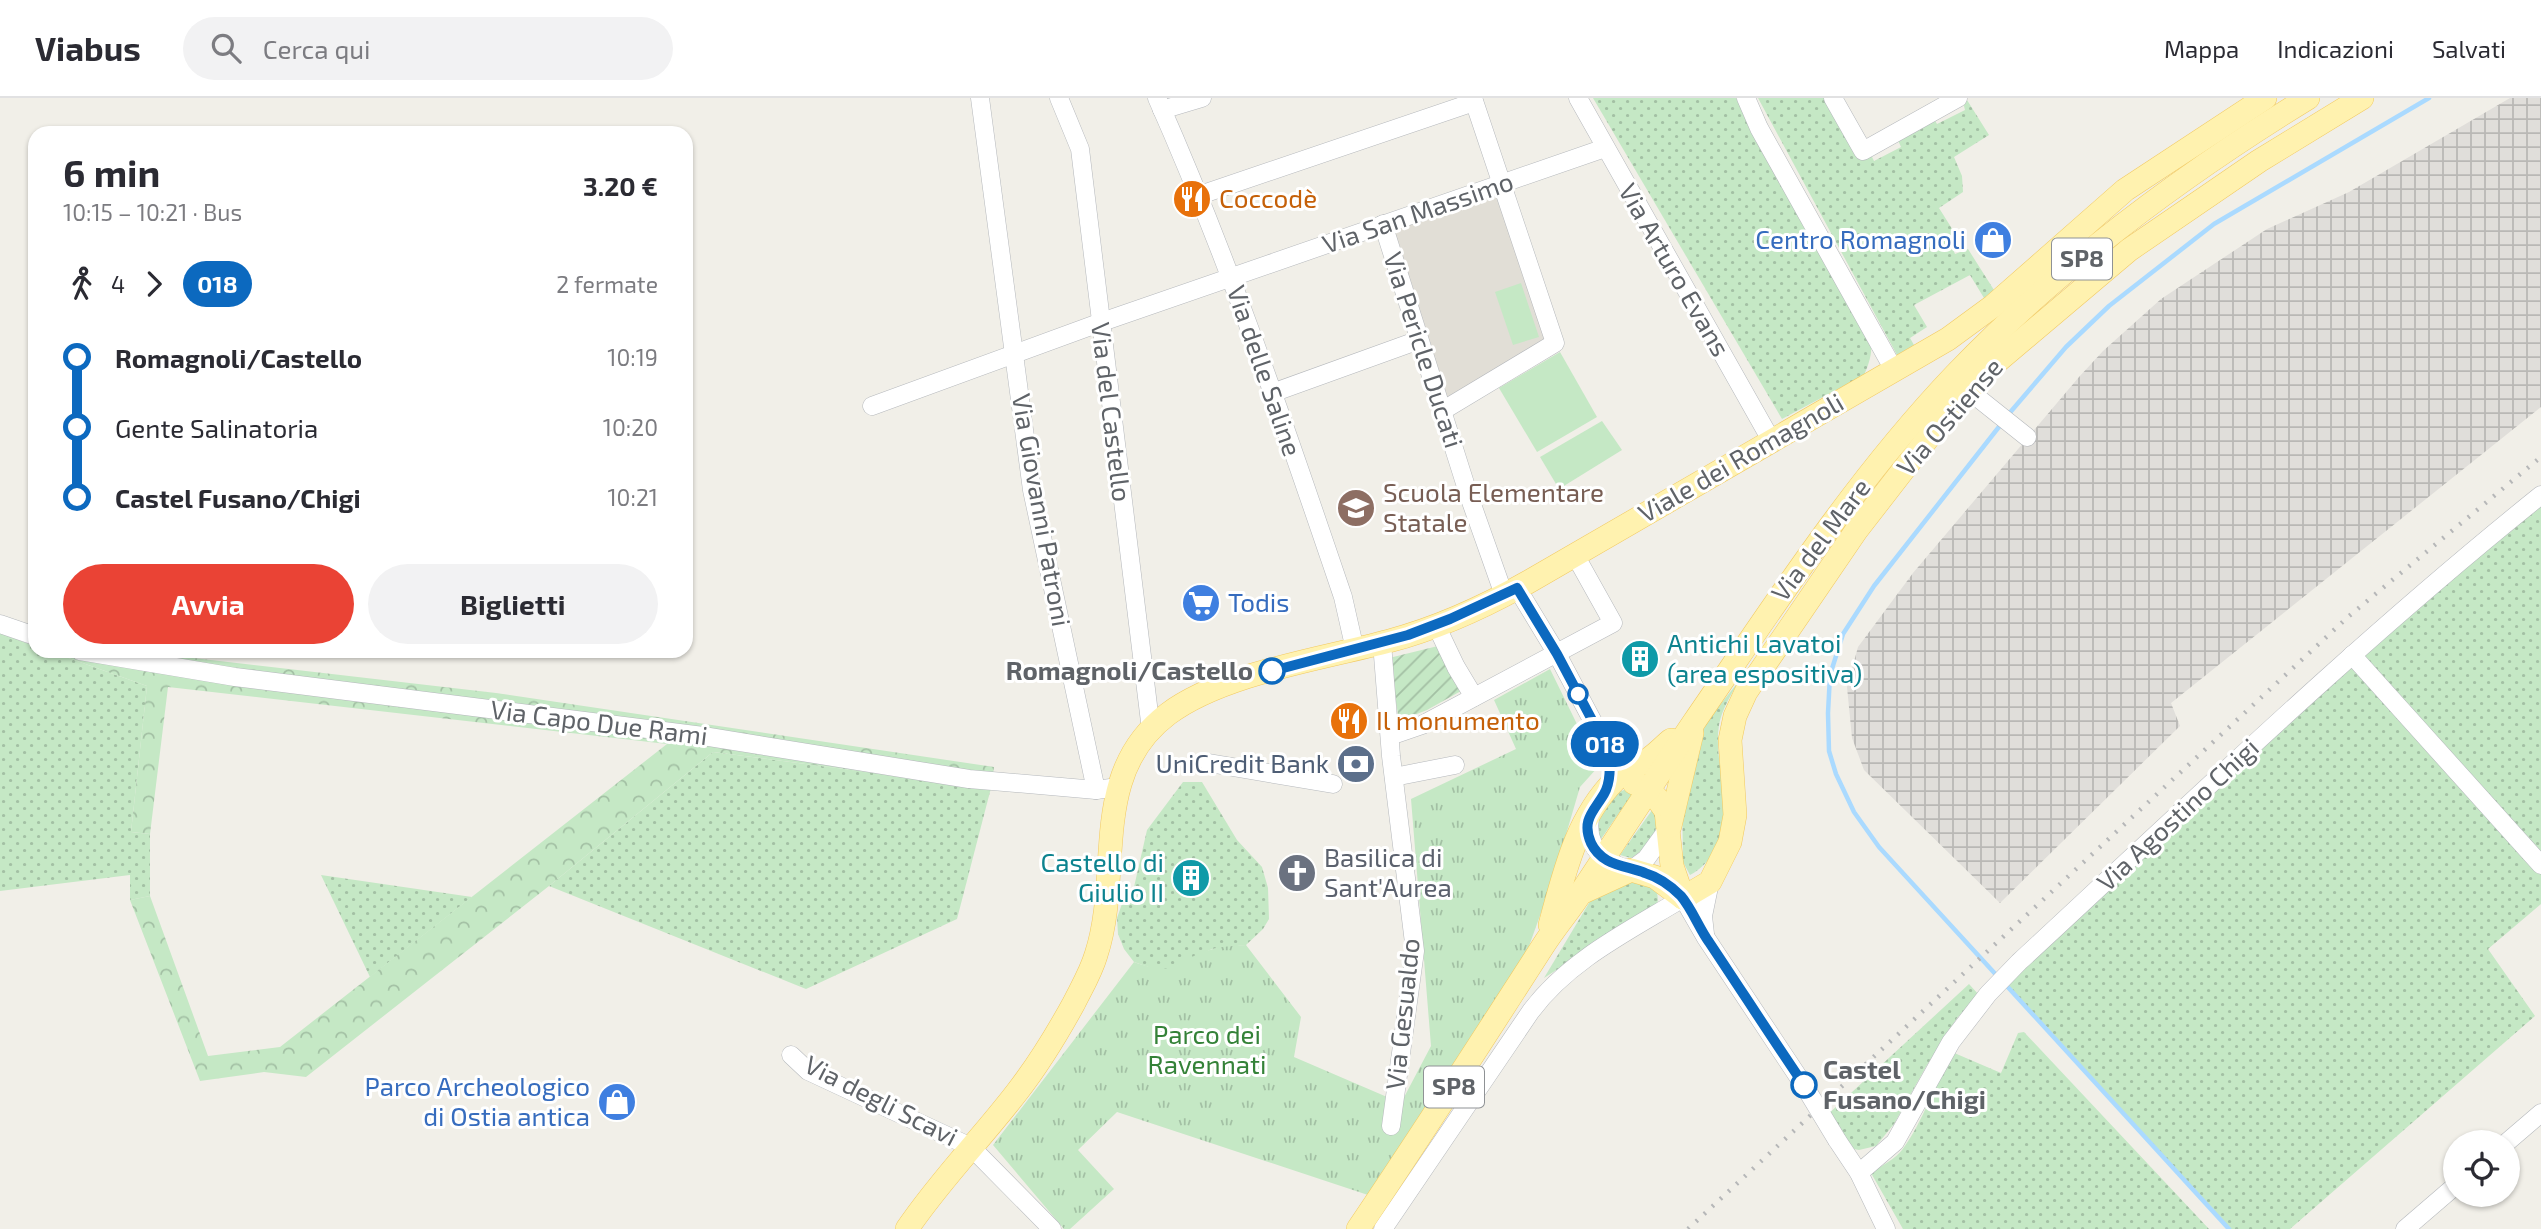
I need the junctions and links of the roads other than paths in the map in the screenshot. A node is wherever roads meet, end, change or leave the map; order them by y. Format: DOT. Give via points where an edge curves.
graph roads {
  1 [pos="980,98"];
  2 [pos="1059,98"];
  3 [pos="1202,98"];
  4 [pos="1578,98"];
  5 [pos="1746,98"];
  6 [pos="1833,98"];
  7 [pos="1958,98"];
  8 [pos="2265,98"];
  9 [pos="2308,98"];
  10 [pos="2361,98"];
  11 [pos="1473,100"];
  12 [pos="1159,104"];
  13 [pos="1605,148"];
  14 [pos="1503,184"];
  15 [pos="1200,195"];
  16 [pos="1383,224"];
  17 [pos="1231,277"];
  18 [pos="1099,323"];
  19 [pos="1419,340"];
  20 [pos="1016,353"];
  21 [pos="1894,370"];
  22 [pos="1968,390"];
  23 [pos="1272,393"];
  24 [pos="872,407"];
  25 [pos="1442,411"];
  26 [pos="2021,432"];
  27 [pos="1770,440"];
  28 [pos="2541,495"];
  29 [pos="1575,555"];
  30 [pos="1511,591"];
  31 [pos="0,624"];
  32 [pos="1436,625"];
  33 [pos="28,634"];
  34 [pos="1382,643"];
  35 [pos="1355,650"];
  36 [pos="1557,654"];
  37 [pos="2352,655"];
  38 [pos="122,658"];
  39 [pos="1474,697"];
  40 [pos="1694,722"];
  41 [pos="1151,730"];
  42 [pos="1390,736"];
  43 [pos="1609,752"];
  44 [pos="1209,763"];
  45 [pos="1455,765"];
  46 [pos="1394,777"];
  47 [pos="1635,782"];
  48 [pos="1333,785"];
  49 [pos="1107,788"];
  50 [pos="1597,802"];
  51 [pos="1670,826"];
  52 [pos="1603,858"];
  53 [pos="2541,865"];
  54 [pos="1631,870"];
  55 [pos="1710,882"];
  56 [pos="1581,893"];
  57 [pos="1683,898"];
  58 [pos="1706,938"];
  59 [pos="1545,942"];
  60 [pos="791,1055"];
  61 [pos="2541,1114"];
  62 [pos="1391,1126"];
  63 [pos="2520,1132"];
  64 [pos="971,1147"];
  65 [pos="1859,1173"];
  66 [pos="2443,1196"];
  67 [pos="907,1229"];
  68 [pos="1052,1229"];
  69 [pos="1359,1229"];
  70 [pos="1383,1229"];
  71 [pos="1886,1229"];
  72 [pos="2405,1229"];
  1 -- 20 [label="street, Via Giovanni Patroni"];
  2 -- 18 [label="street, Via del Castello" via="1080,149"];
  3 -- 12 [label="street"];
  4 -- 13 [label="street, Via Arturo Evans"];
  5 -- 21 [label="street"];
  6 -- 7 [label="street" via="1863,150"];
  8 -- 21 [label="main road, Viale dei Romagnoli" via="2095,214 1983,315"];
  9 -- 40 [label="main road, Via del Mare / SP8" via="2147,207 2036,298 1969,361 1886,454 1790,578"];
  10 -- 22 [label="main road, Via Ostiense" via="2129,250 2011,347"];
  11 -- 14 [label="street"];
  11 -- 15 [label="street"];
  12 -- 15 [label="street, Via delle Saline"];
  13 -- 14 [label="street, Via San Massimo"];
  13 -- 27 [label="street, Via Arturo Evans"];
  14 -- 16 [label="street, Via San Massimo"];
  14 -- 25 [label="street" via="1555,343"];
  15 -- 17 [label="street, Via delle Saline"];
  16 -- 17 [label="street, Via San Massimo"];
  16 -- 19 [label="street, Via Pericle Ducati"];
  17 -- 18 [label="street, Via San Massimo"];
  17 -- 23 [label="street, Via delle Saline"];
  18 -- 20 [label="street, Via San Massimo"];
  18 -- 41 [label="street, Via del Castello"];
  19 -- 23 [label="street"];
  19 -- 25 [label="street, Via Pericle Ducati"];
  20 -- 24 [label="street, Via San Massimo"];
  20 -- 49 [label="street, Via Giovanni Patroni" via="1032,490"];
  21 -- 27 [label="main road, Viale dei Romagnoli"];
  22 -- 26 [label="street"];
  22 -- 55 [label="main road, Via Ostiense" via="1856,531 1746,692 1730,740 1733,831"];
  23 -- 35 [label="street, Via delle Saline" via="1343,597"];
  25 -- 30 [label="street, Via Pericle Ducati"];
  27 -- 29 [label="main road, Viale dei Romagnoli"];
  28 -- 37 [label="street, Via Agostino Chigi"];
  29 -- 30 [label="main road, Viale dei Romagnoli"];
  29 -- 36 [label="street" via="1612,624"];
  30 -- 32 [label="main road, Viale dei Romagnoli"];
  30 -- 36 [label="street, Via Pericle Ducati"];
  31 -- 33 [label="street"];
  32 -- 34 [label="main road, Viale dei Romagnoli"];
  32 -- 39 [label="street"];
  34 -- 35 [label="main road, Viale dei Romagnoli"];
  34 -- 42 [label="street, Via Gesualdo"];
  35 -- 41 [label="main road, Viale dei Romagnoli" via="1214,689 1182,705"];
  36 -- 39 [label="street"];
  36 -- 43 [label="street, Via Pericle Ducati"];
  37 -- 53 [label="street"];
  37 -- 65 [label="street, Via Agostino Chigi" via="1988,994 1951,1042 1895,1142"];
  38 -- 49 [label="street, Via Capo Due Rami" via="235,677 703,736 969,779"];
  39 -- 42 [label="street" via="1416,728"];
  40 -- 47 [label="main road, Via del Mare / SP8"];
  40 -- 51 [label="main road"];
  41 -- 49 [label="main road, Viale dei Romagnoli"];
  42 -- 46 [label="street, Via Gesualdo"];
  43 -- 47 [label="street, Via Pericle Ducati"];
  43 -- 50 [label="street" via="1609,772"];
  44 -- 48 [label="street"];
  45 -- 46 [label="street"];
  46 -- 62 [label="street, Via Gesualdo" via="1415,951"];
  47 -- 50 [label="main road" via="1620,785"];
  47 -- 51 [label="main road" via="1664,806"];
  47 -- 52 [label="main road, Via del Mare / SP8"];
  49 -- 64 [label="main road, Viale dei Romagnoli" via="1112,816 1104,915 1090,972 1027,1078"];
  50 -- 52 [label="street" via="1589,836"];
  50 -- 59 [label="main road" via="1570,856"];
  51 -- 54 [label="street" via="1646,859"];
  51 -- 57 [label="main road" via="1672,866"];
  52 -- 54 [label="street"];
  52 -- 56 [label="main road, Via del Mare / SP8"];
  54 -- 56 [label="main road"];
  54 -- 57 [label="main road" via="1655,877"];
  55 -- 57 [label="main road"];
  55 -- 58 [label="street" via="1703,916"];
  56 -- 59 [label="main road, Via del Mare / SP8"];
  57 -- 58 [label="street"];
  57 -- 70 [label="street" via="1578,963 1547,991"];
  58 -- 65 [label="street, bridge"];
  59 -- 69 [label="main road, Via del Mare / SP8"];
  60 -- 64 [label="street, Via degli Scavi" via="808,1070"];
  61 -- 63 [label="street"];
  64 -- 67 [label="main road, Viale dei Romagnoli"];
  64 -- 68 [label="street"];
  65 -- 71 [label="street"];
  66 -- 72 [label="street"];
}
